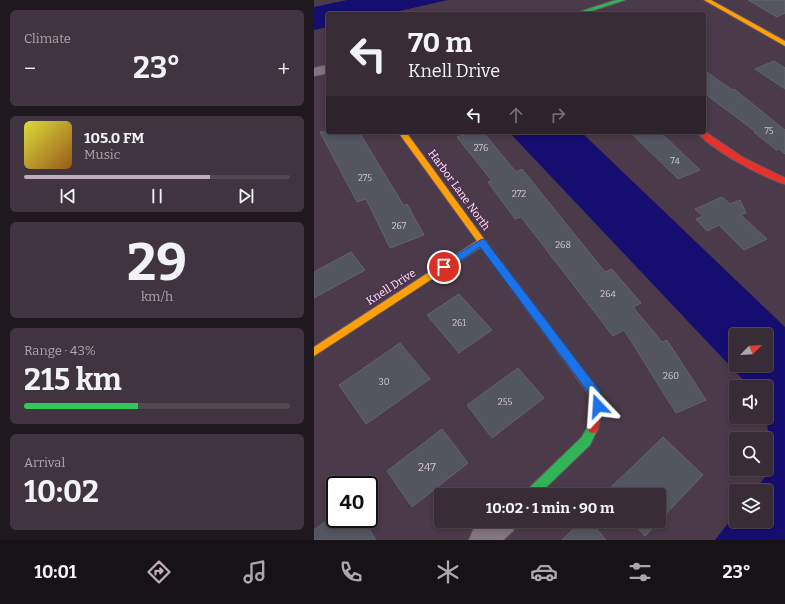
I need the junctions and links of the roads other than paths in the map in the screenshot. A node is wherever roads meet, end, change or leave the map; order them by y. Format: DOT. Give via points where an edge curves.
graph roads {
  1 [pos="622,0"];
  2 [pos="706,0"];
  3 [pos="583,12"];
  4 [pos="785,44"];
  5 [pos="326,69"];
  6 [pos="314,72"];
  7 [pos="403,134"];
  8 [pos="704,134"];
  9 [pos="785,181"];
  10 [pos="482,242"];
  11 [pos="314,352"];
  12 [pos="537,488"];
  13 [pos="496,528"];
  14 [pos="483,540"];
  1 -- 3 [label="street"];
  2 -- 4 [label="street"];
  5 -- 6 [label="street"];
  7 -- 10 [label="street, Harbor Lane North"];
  8 -- 9 [label="street" via="739,160"];
  10 -- 11 [label="street, Knell Drive"];
  10 -- 12 [label="street, Harbor Lane North" via="596,395 598,406 594,425 586,441"];
  13 -- 14 [label="street"];
}
